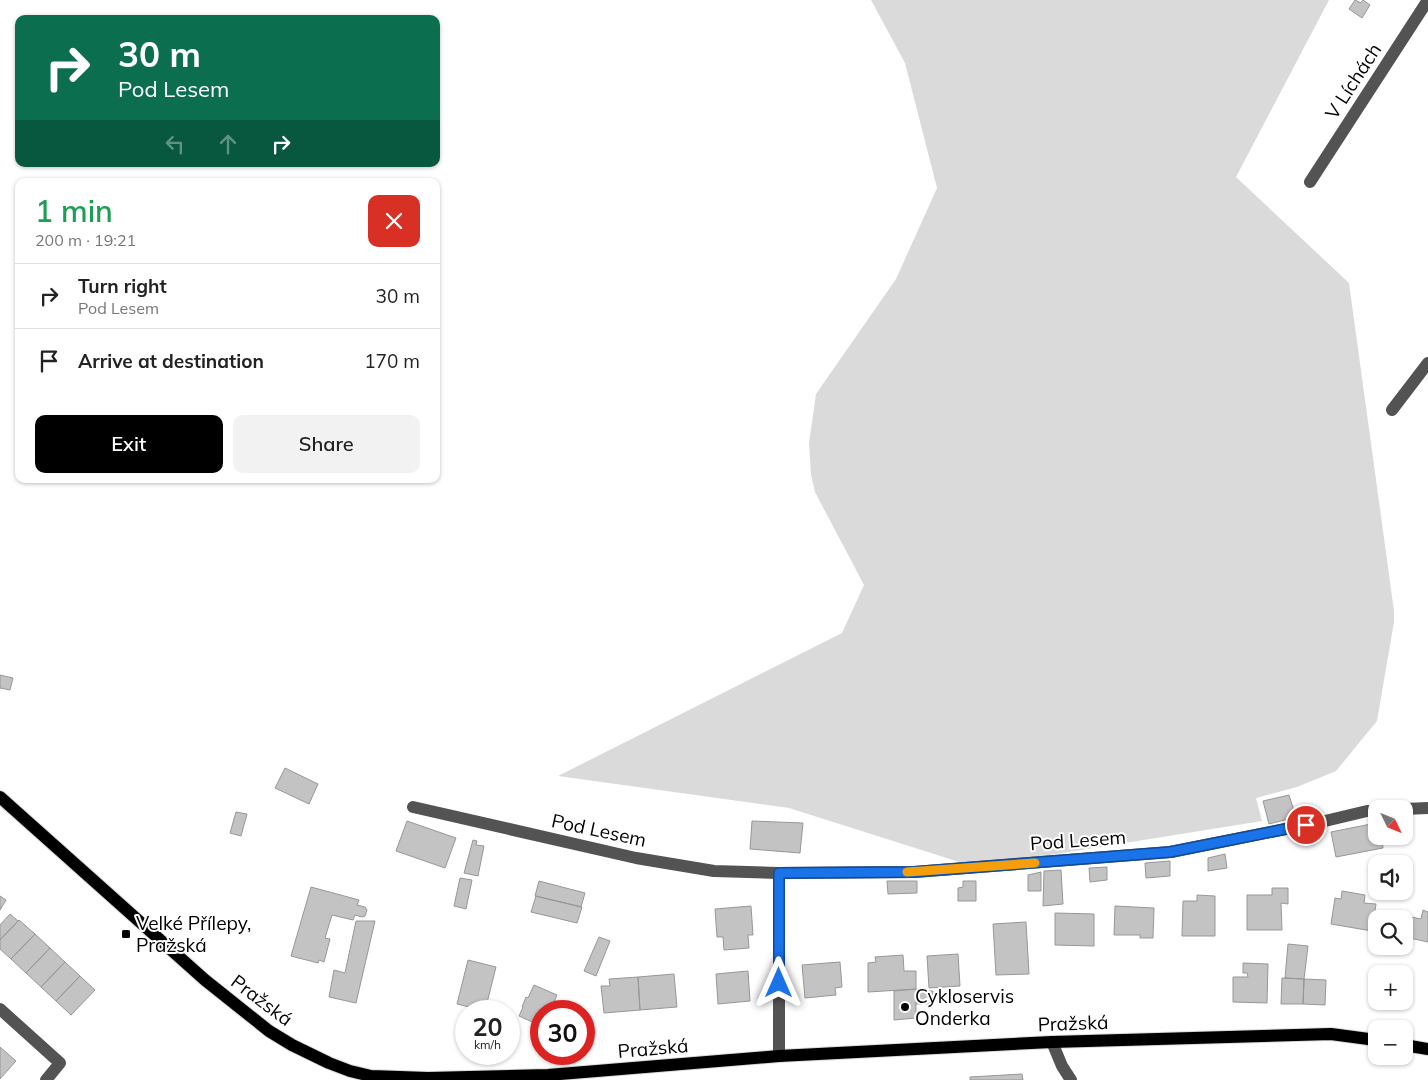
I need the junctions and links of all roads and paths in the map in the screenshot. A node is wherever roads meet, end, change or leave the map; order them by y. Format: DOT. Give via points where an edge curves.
graph roads {
  1 [pos="1428,0"];
  2 [pos="1310,182"];
  3 [pos="1428,363"];
  4 [pos="1392,410"];
  5 [pos="0,797"];
  6 [pos="413,807"];
  7 [pos="1428,808"];
  8 [pos="1413,809"];
  9 [pos="1368,812"];
  10 [pos="779,873"];
  11 [pos="0,1009"];
  12 [pos="1368,1039"];
  13 [pos="1052,1042"];
  14 [pos="1413,1046"];
  15 [pos="1428,1049"];
  16 [pos="779,1056"];
  17 [pos="549,1078"];
  18 [pos="46,1080"];
  19 [pos="1071,1080"];
  1 -- 2 [label="street, V Líchách"];
  3 -- 4 [label="street"];
  5 -- 17 [label="main road, Pražská" via="205,980 269,1031 292,1045 329,1063 371,1076"];
  6 -- 10 [label="street, Pod Lesem" via="636,858 714,871"];
  7 -- 8 [label="street"];
  9 -- 10 [label="street, Pod Lesem" via="1170,852 914,872"];
  10 -- 16 [label="street"];
  11 -- 18 [label="street" via="60,1062"];
  12 -- 13 [label="main road, Pražská" via="1331,1034"];
  13 -- 16 [label="main road, Pražská"];
  13 -- 19 [label="street"];
  14 -- 15 [label="main road"];
  16 -- 17 [label="main road, Pražská"];
}
